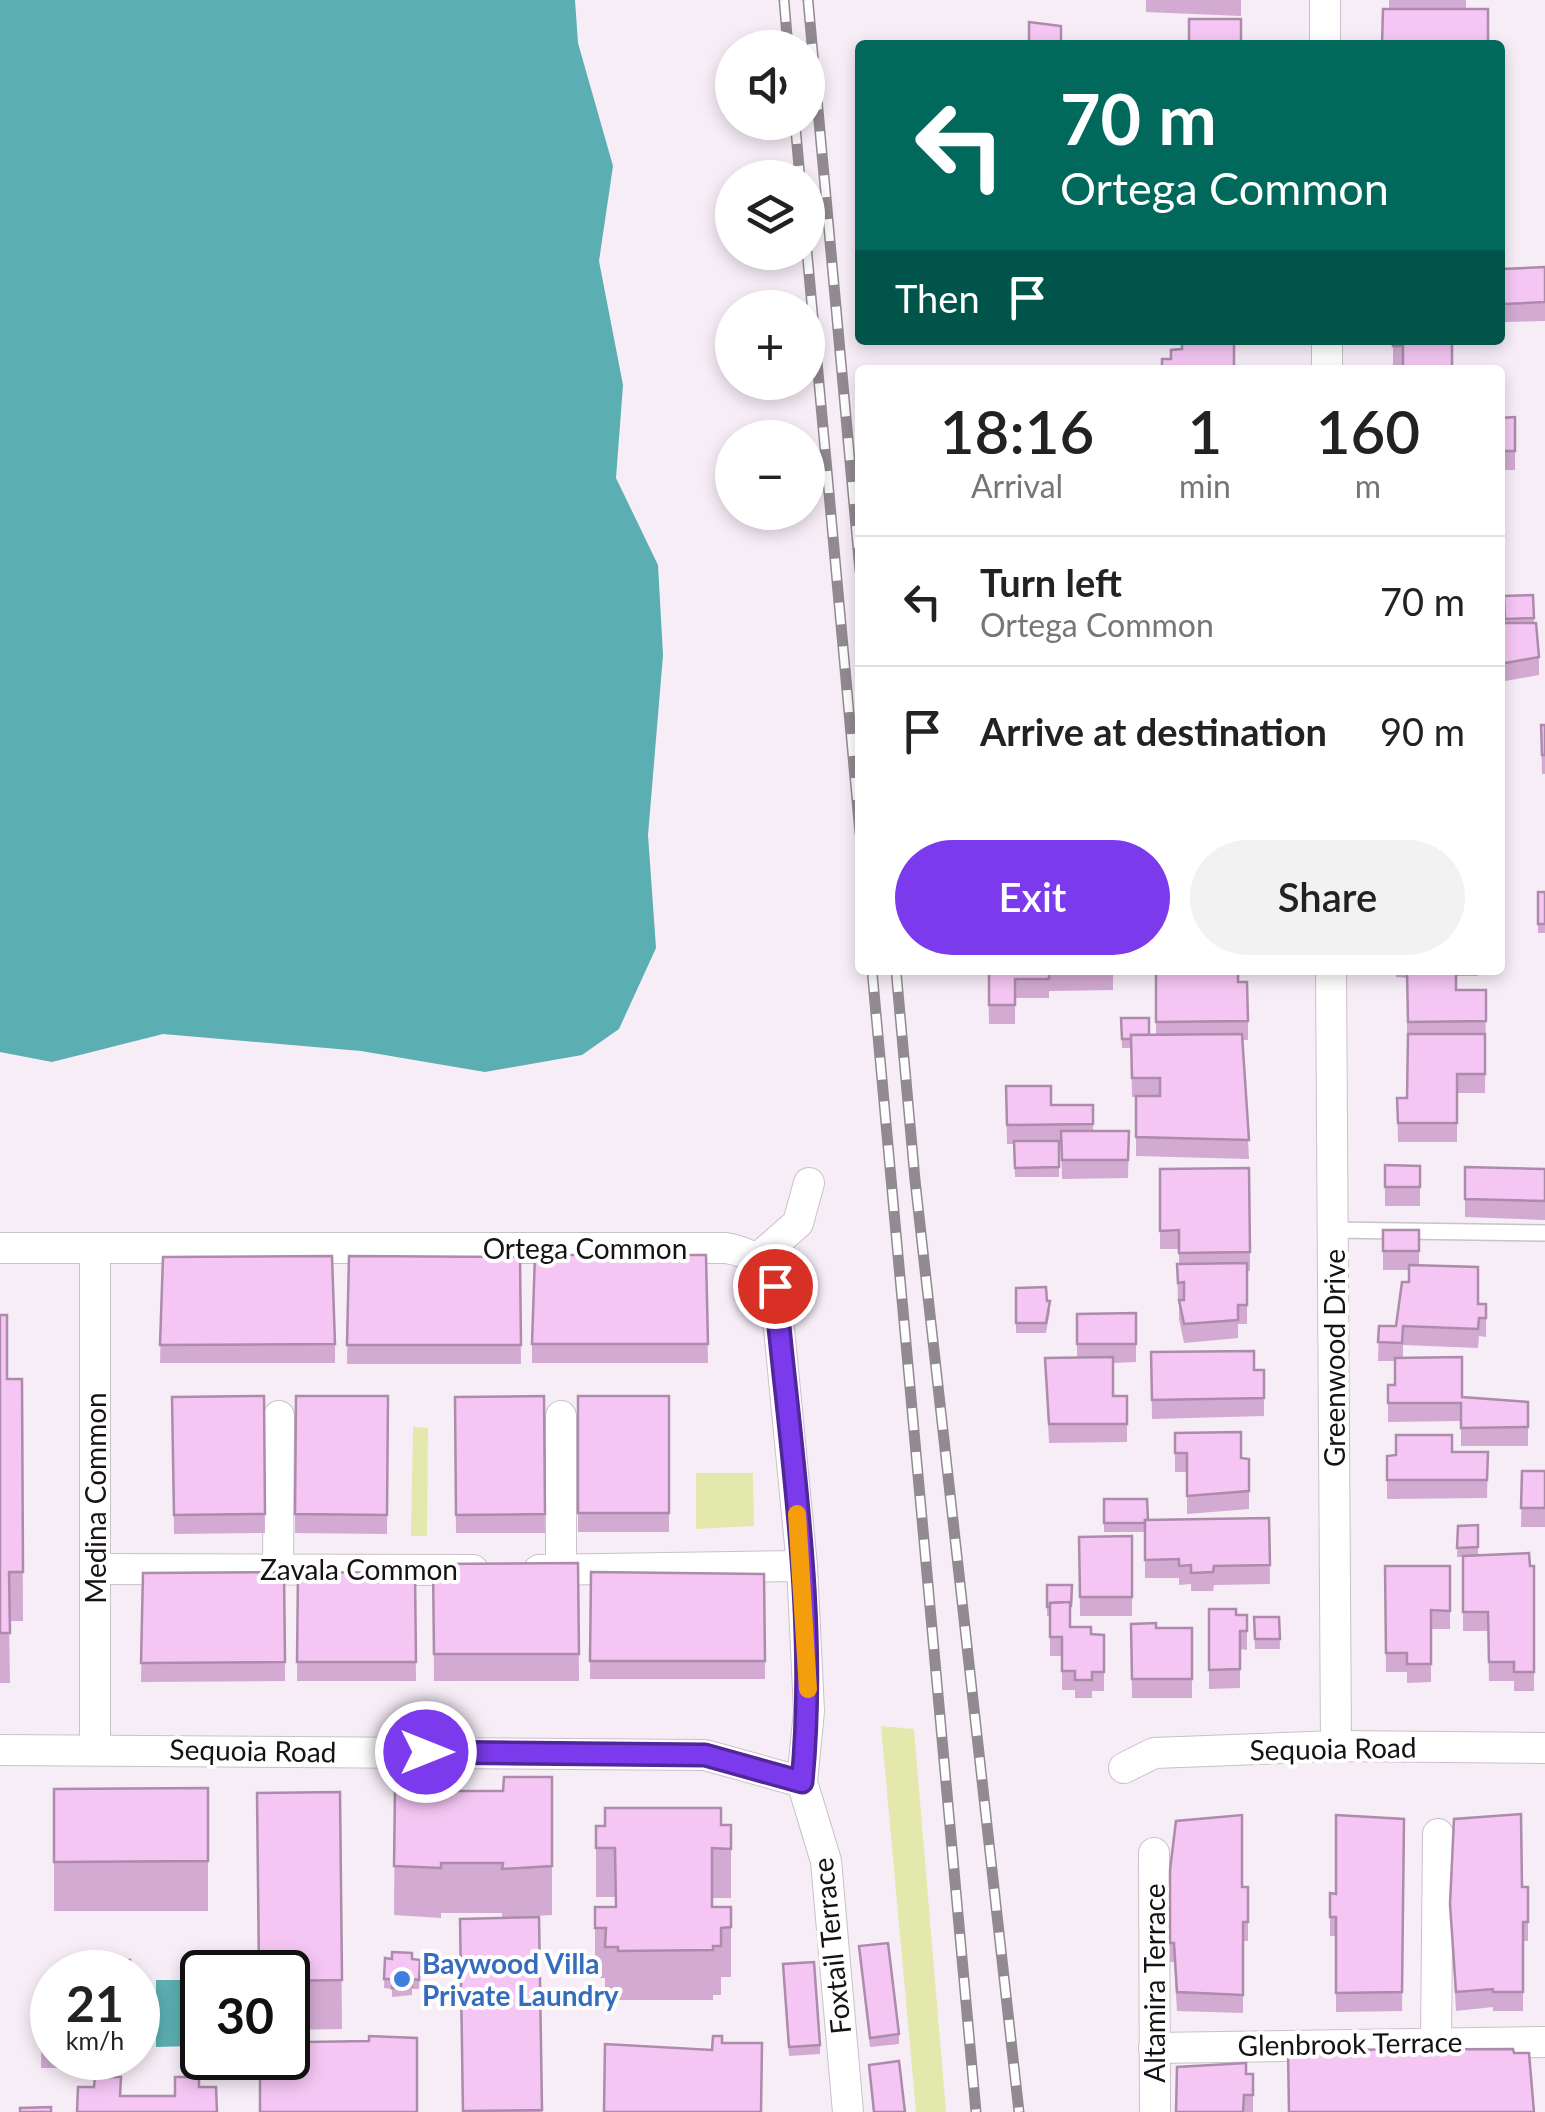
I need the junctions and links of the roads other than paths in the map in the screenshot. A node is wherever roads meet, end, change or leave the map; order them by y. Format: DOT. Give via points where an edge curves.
graph roads {
  1 [pos="1325,0"];
  2 [pos="1325,40"];
  3 [pos="1331,975"];
  4 [pos="809,1183"];
  5 [pos="1333,1230"];
  6 [pos="1545,1233"];
  7 [pos="0,1248"];
  8 [pos="95,1248"];
  9 [pos="756,1259"];
  10 [pos="278,1416"];
  11 [pos="561,1416"];
  12 [pos="802,1566"];
  13 [pos="96,1568"];
  14 [pos="278,1568"];
  15 [pos="561,1570"];
  16 [pos="1336,1746"];
  17 [pos="94,1748"];
  18 [pos="1545,1748"];
  19 [pos="0,1750"];
  20 [pos="1124,1768"];
  21 [pos="802,1782"];
  22 [pos="1438,1834"];
  23 [pos="1154,1854"];
  24 [pos="1436,2040"];
  25 [pos="1545,2042"];
  26 [pos="1154,2048"];
  27 [pos="848,2112"];
  28 [pos="1155,2112"];
  1 -- 2 [label="street"];
  3 -- 5 [label="street, Greenwood Drive"];
  4 -- 9 [label="street" via="798,1223"];
  5 -- 6 [label="lane"];
  5 -- 16 [label="street, Greenwood Drive"];
  7 -- 8 [label="street, Ortega Common"];
  8 -- 9 [label="street, Ortega Common" via="726,1248"];
  8 -- 13 [label="street, Medina Common"];
  9 -- 12 [label="street" via="775,1286"];
  10 -- 14 [label="street"];
  11 -- 15 [label="street"];
  12 -- 15 [label="street, Zavala Common"];
  12 -- 21 [label="street" via="808,1710"];
  13 -- 14 [label="street, Zavala Common"];
  13 -- 17 [label="street, Medina Common"];
  14 -- 15 [label="street, Zavala Common"];
  16 -- 18 [label="street, Sequoia Road"];
  16 -- 20 [label="street, Sequoia Road" via="1154,1753"];
  17 -- 19 [label="street, Sequoia Road"];
  17 -- 21 [label="street, Sequoia Road" via="705,1755"];
  21 -- 27 [label="street, Foxtail Terrace" via="826,1861"];
  22 -- 24 [label="street"];
  23 -- 26 [label="street, Altamira Terrace"];
  24 -- 25 [label="street, Glenbrook Terrace"];
  24 -- 26 [label="street, Glenbrook Terrace"];
  26 -- 28 [label="street, Altamira Terrace"];
}
